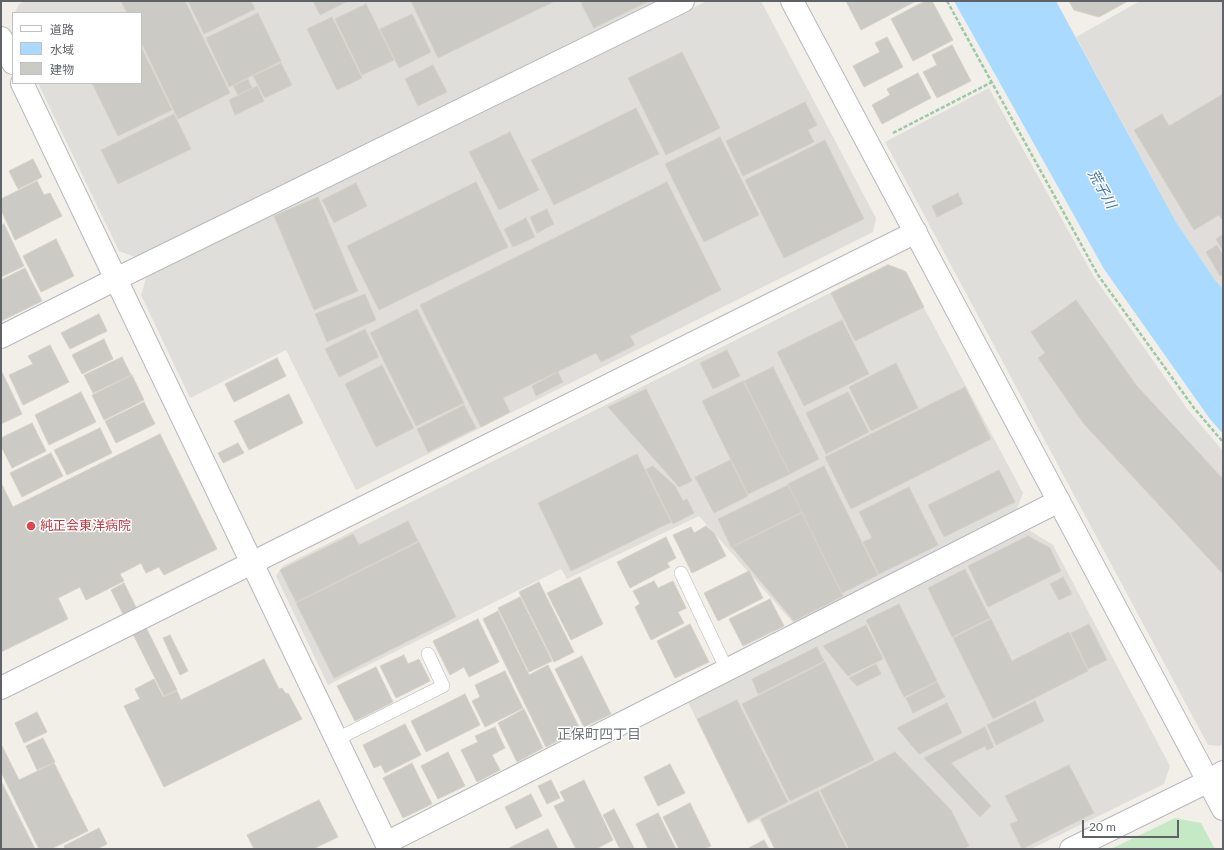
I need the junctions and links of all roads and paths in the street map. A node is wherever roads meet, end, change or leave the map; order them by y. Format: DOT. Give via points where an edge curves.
graph roads {
  1 [pos="683,1"];
  2 [pos="792,1"];
  3 [pos="947,1"];
  4 [pos="1,38"];
  5 [pos="12,61"];
  6 [pos="992,82"];
  7 [pos="22,84"];
  8 [pos="869,145"];
  9 [pos="916,232"];
  10 [pos="116,279"];
  11 [pos="1,337"];
  12 [pos="1223,442"];
  13 [pos="1059,501"];
  14 [pos="252,563"];
  15 [pos="681,573"];
  16 [pos="428,654"];
  17 [pos="727,670"];
  18 [pos="1,688"];
  19 [pos="337,739"];
  20 [pos="1216,777"];
  21 [pos="1223,809"];
  22 [pos="388,846"];
  23 [pos="1071,849"];
  1 -- 10 [label="street"];
  2 -- 8 [label="street"];
  3 -- 6 [label="path"];
  4 -- 5 [label="street"];
  6 -- 8 [label="path"];
  6 -- 12 [label="path" via="1098,275 1194,408"];
  7 -- 10 [label="street"];
  8 -- 9 [label="street"];
  9 -- 13 [label="street"];
  9 -- 14 [label="street"];
  10 -- 11 [label="street"];
  10 -- 14 [label="street"];
  13 -- 17 [label="street"];
  13 -- 20 [label="street"];
  14 -- 18 [label="street"];
  14 -- 19 [label="street"];
  15 -- 17 [label="lane"];
  16 -- 19 [label="lane" via="443,686"];
  17 -- 22 [label="street"];
  19 -- 22 [label="street"];
  20 -- 21 [label="street"];
  20 -- 23 [label="street"];
}
